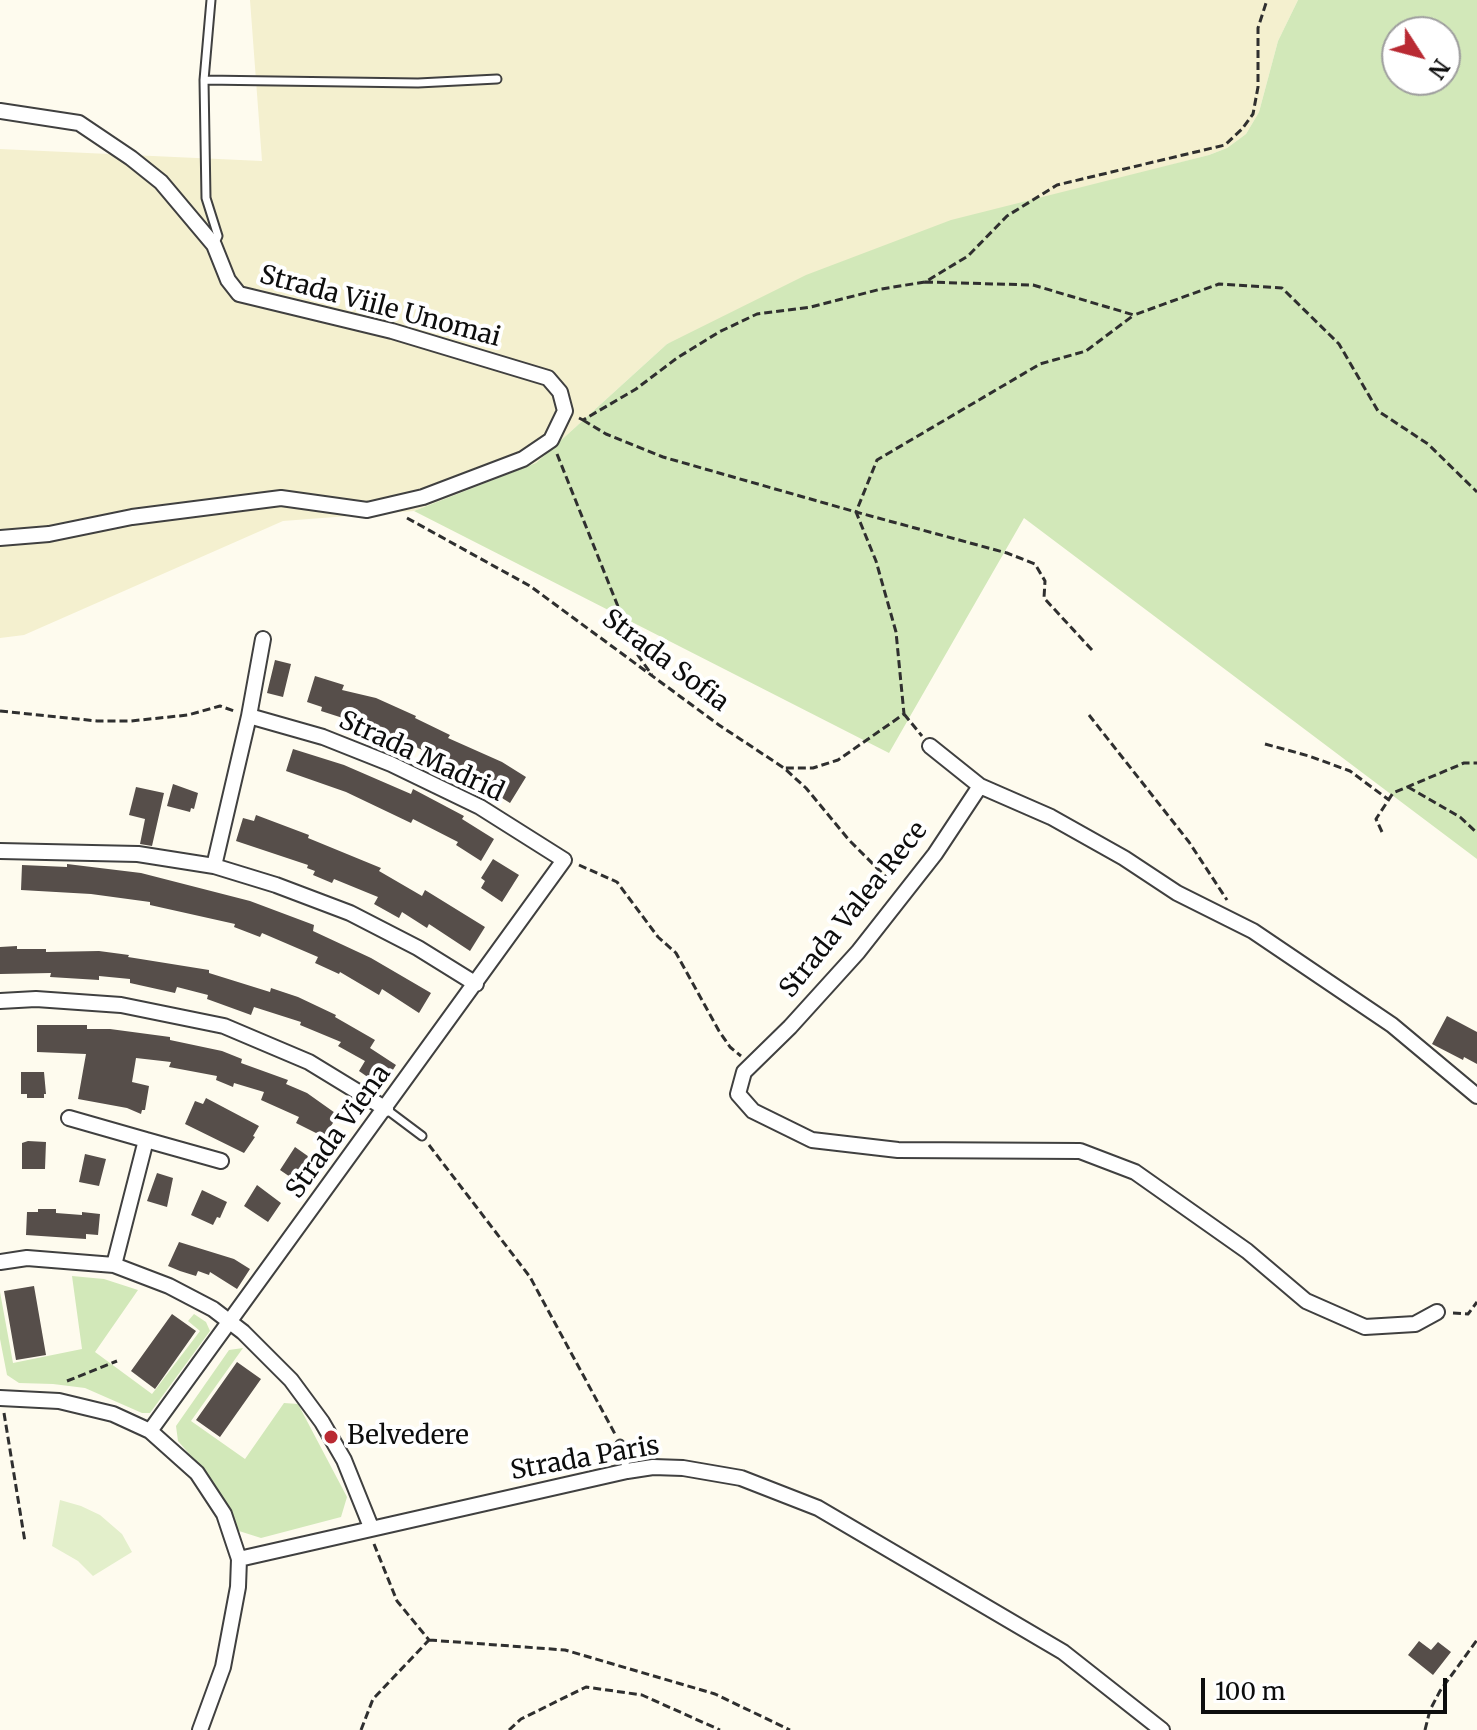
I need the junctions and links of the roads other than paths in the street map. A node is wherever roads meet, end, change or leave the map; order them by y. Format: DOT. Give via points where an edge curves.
graph roads {
  1 [pos="211,0"];
  2 [pos="497,79"];
  3 [pos="204,80"];
  4 [pos="0,111"];
  5 [pos="214,245"];
  6 [pos="0,538"];
  7 [pos="263,639"];
  8 [pos="249,716"];
  9 [pos="930,746"];
  10 [pos="980,786"];
  11 [pos="0,851"];
  12 [pos="564,860"];
  13 [pos="214,866"];
  14 [pos="476,984"];
  15 [pos="0,1001"];
  16 [pos="1477,1096"];
  17 [pos="386,1109"];
  18 [pos="69,1118"];
  19 [pos="422,1136"];
  20 [pos="146,1140"];
  21 [pos="221,1161"];
  22 [pos="0,1262"];
  23 [pos="114,1265"];
  24 [pos="1437,1312"];
  25 [pos="230,1322"];
  26 [pos="1,1395"];
  27 [pos="150,1431"];
  28 [pos="620,1444"];
  29 [pos="627,1471"];
  30 [pos="371,1527"];
  31 [pos="239,1559"];
  32 [pos="200,1730"];
  33 [pos="1162,1730"];
  1 -- 3 [label="lane"];
  2 -- 3 [label="lane"];
  3 -- 5 [label="lane" via="206,198 218,236"];
  4 -- 5 [label="street, Strada Viile Unomai" via="79,123 161,182"];
  5 -- 6 [label="street, Strada Viile Unomai" via="239,294 392,331 548,378 560,392 565,411 551,440 523,459 470,481 367,510 281,498"];
  7 -- 8 [label="street"];
  8 -- 12 [label="street, Strada Madrid" via="391,764 480,807"];
  8 -- 13 [label="street"];
  9 -- 10 [label="street"];
  10 -- 16 [label="street" via="1051,817 1177,893 1253,931 1392,1025"];
  10 -- 24 [label="street, Strada Valea Rece" via="858,952 744,1072 738,1094 753,1111 812,1140 898,1150 1080,1151 1135,1172 1247,1251 1306,1301 1365,1327 1415,1324"];
  11 -- 13 [label="street" via="138,854"];
  12 -- 14 [label="street, Strada Viena"];
  13 -- 14 [label="street" via="350,913"];
  14 -- 17 [label="street, Strada Viena"];
  15 -- 17 [label="street" via="121,1005 224,1026 309,1062"];
  17 -- 19 [label="lane"];
  17 -- 25 [label="street, Strada Viena"];
  18 -- 20 [label="street"];
  20 -- 21 [label="street"];
  20 -- 23 [label="street"];
  22 -- 23 [label="street" via="27,1258"];
  23 -- 25 [label="street" via="191,1296"];
  25 -- 27 [label="street, Strada Viena"];
  25 -- 30 [label="street" via="291,1380 322,1422"];
  26 -- 27 [label="street" via="113,1414"];
  27 -- 31 [label="street" via="197,1473 224,1514"];
  28 -- 29 [label="lane"];
  29 -- 30 [label="street, Strada Paris"];
  29 -- 33 [label="street, Strada Paris" via="683,1468 741,1478 818,1508 1063,1652"];
  30 -- 31 [label="street, Strada Paris"];
  31 -- 32 [label="street" via="223,1667"];
}
